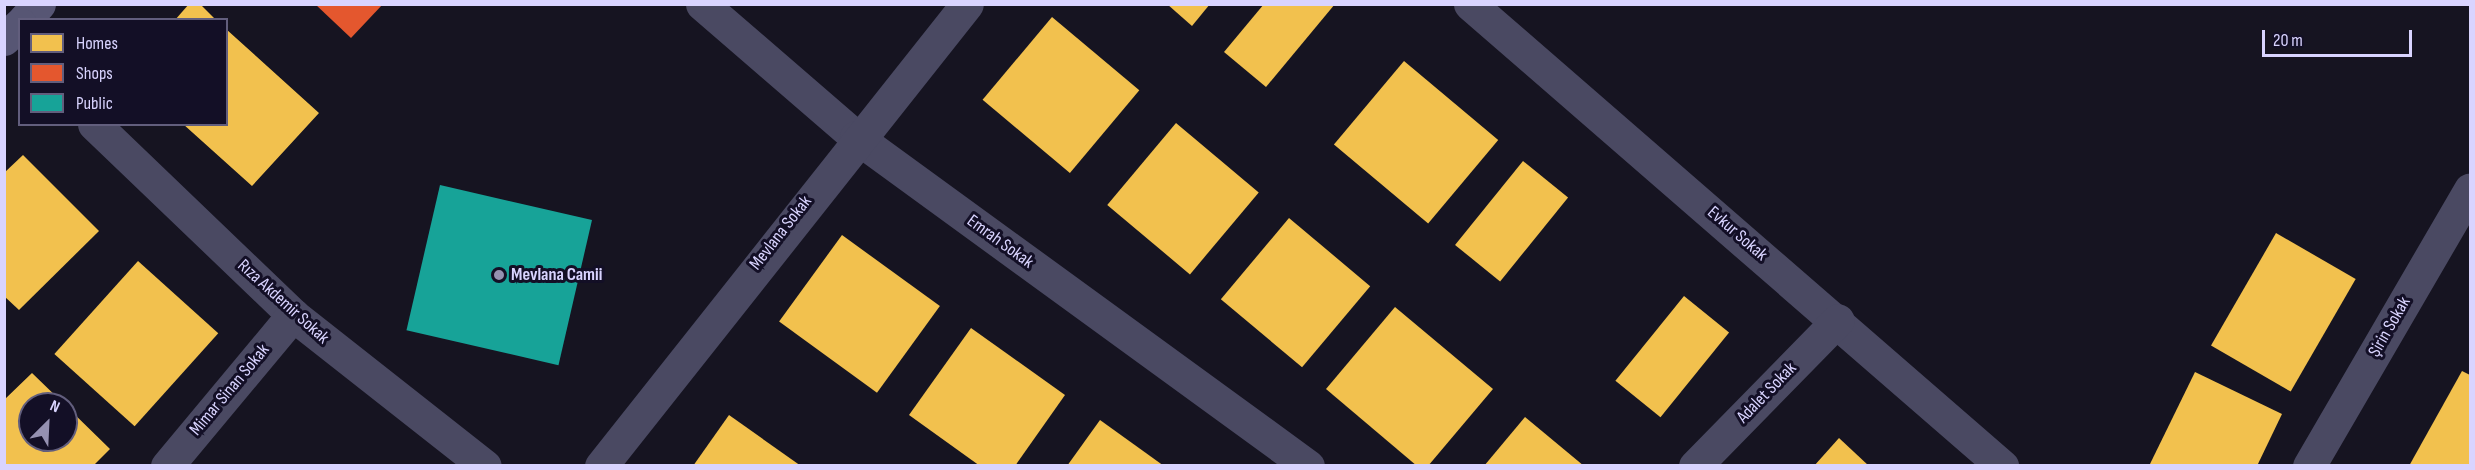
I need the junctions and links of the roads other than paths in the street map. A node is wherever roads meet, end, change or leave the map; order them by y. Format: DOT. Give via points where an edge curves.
graph roads {
  1 [pos="39,4"];
  2 [pos="702,4"];
  3 [pos="967,4"];
  4 [pos="1470,4"];
  5 [pos="26,18"];
  6 [pos="18,26"];
  7 [pos="5,39"];
  8 [pos="18,51"];
  9 [pos="96,126"];
  10 [pos="856,137"];
  11 [pos="2470,189"];
  12 [pos="293,315"];
  13 [pos="1838,320"];
  14 [pos="167,465"];
  15 [pos="485,465"];
  16 [pos="601,465"];
  17 [pos="1308,465"];
  18 [pos="1695,465"];
  19 [pos="2002,465"];
  20 [pos="2309,465"];
  1 -- 5 [label="main road"];
  2 -- 10 [label="street, Emrah Sokak"];
  3 -- 10 [label="street, Mevlana Sokak"];
  4 -- 13 [label="street, Evkur Sokak"];
  6 -- 7 [label="main road"];
  7 -- 8 [label="street"];
  9 -- 12 [label="street, Rıza Akdemir Sokak"];
  10 -- 16 [label="street, Mevlana Sokak"];
  10 -- 17 [label="street, Emrah Sokak"];
  11 -- 20 [label="street, Şirin Sokak"];
  12 -- 14 [label="street, Mimar Sinan Sokak"];
  12 -- 15 [label="street, Rıza Akdemir Sokak"];
  13 -- 18 [label="street, Adalet Sokak"];
  13 -- 19 [label="street, Evkur Sokak"];
}
